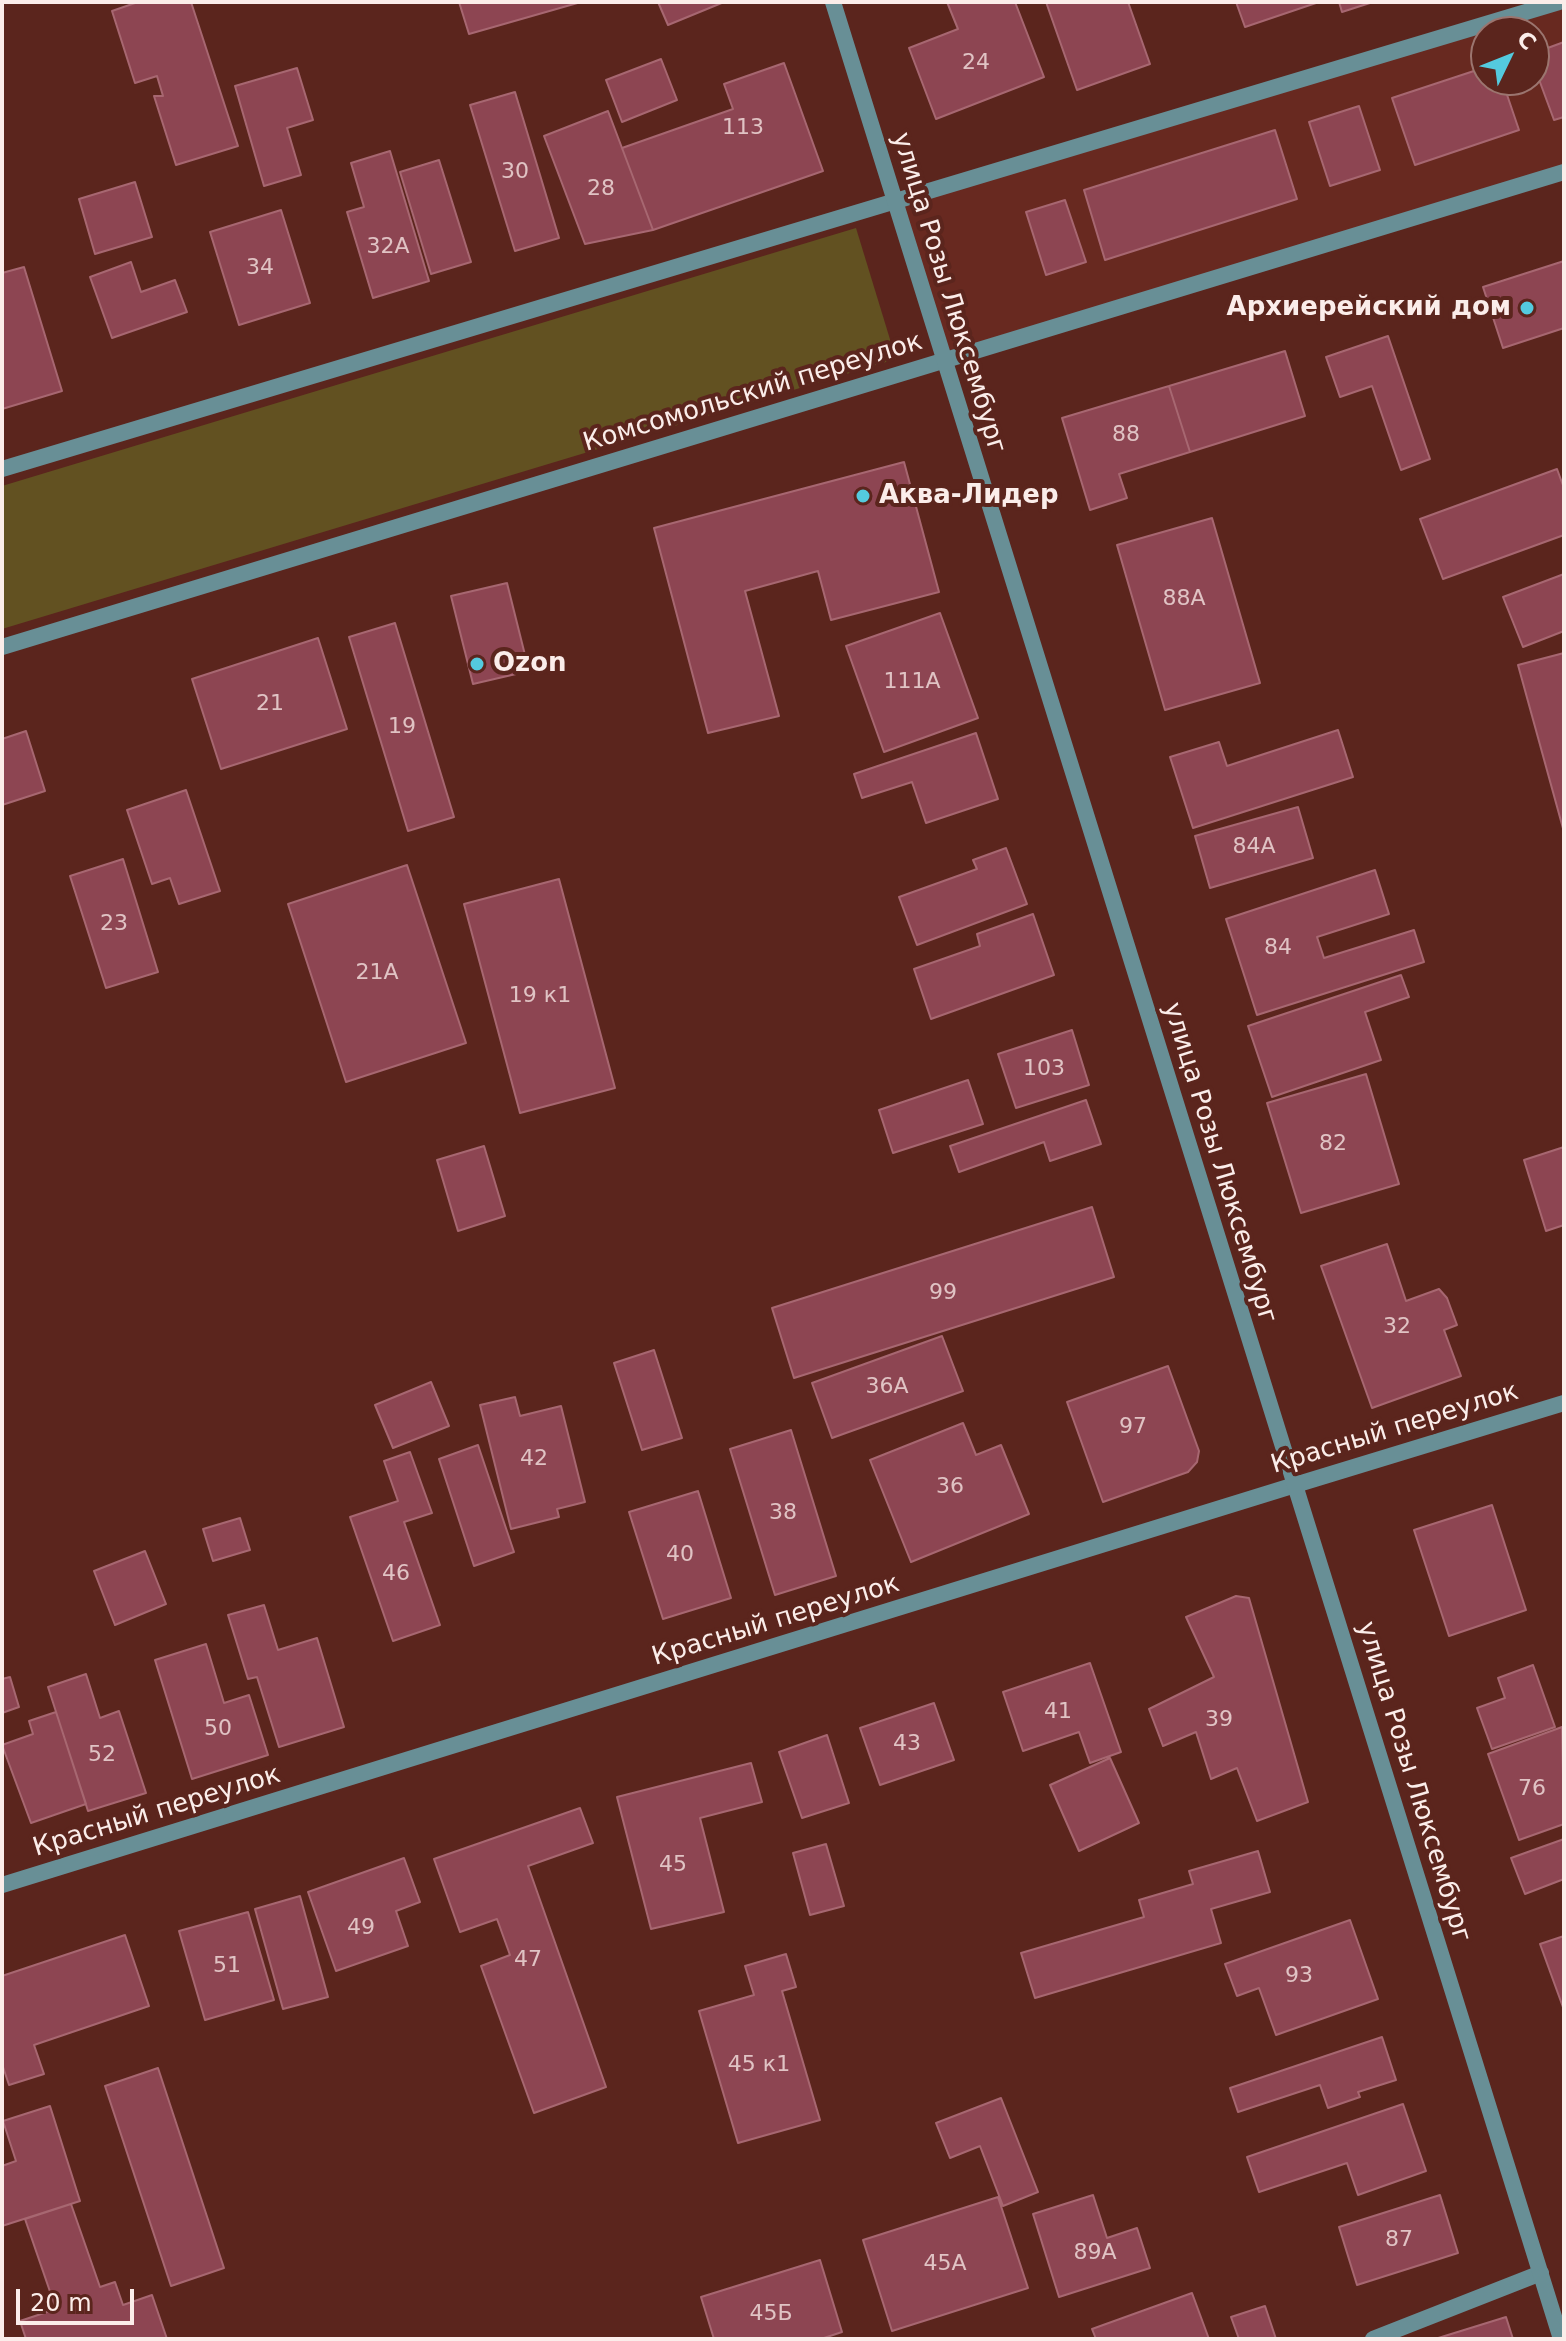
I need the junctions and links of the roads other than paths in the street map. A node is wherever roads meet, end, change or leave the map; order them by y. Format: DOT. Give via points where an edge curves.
graph roads {
  1 [pos="833,2"];
  2 [pos="1559,2"];
  3 [pos="1564,172"];
  4 [pos="894,202"];
  5 [pos="943,360"];
  6 [pos="2,469"];
  7 [pos="2,647"];
  8 [pos="1564,1403"];
  9 [pos="1295,1485"];
  10 [pos="2,1885"];
  11 [pos="1541,2273"];
  12 [pos="1373,2339"];
  13 [pos="1561,2339"];
  1 -- 4 [label="street, улица Розы Люксембург"];
  2 -- 4 [label="street"];
  3 -- 5 [label="street, Комсомольский переулок"];
  4 -- 5 [label="street, улица Розы Люксембург"];
  4 -- 6 [label="street"];
  5 -- 7 [label="street, Комсомольский переулок"];
  5 -- 9 [label="street, улица Розы Люксембург"];
  8 -- 9 [label="street, Красный переулок"];
  9 -- 10 [label="street, Красный переулок"];
  9 -- 11 [label="street, улица Розы Люксембург"];
  11 -- 12 [label="street"];
  11 -- 13 [label="street, улица Розы Люксембург"];
}
